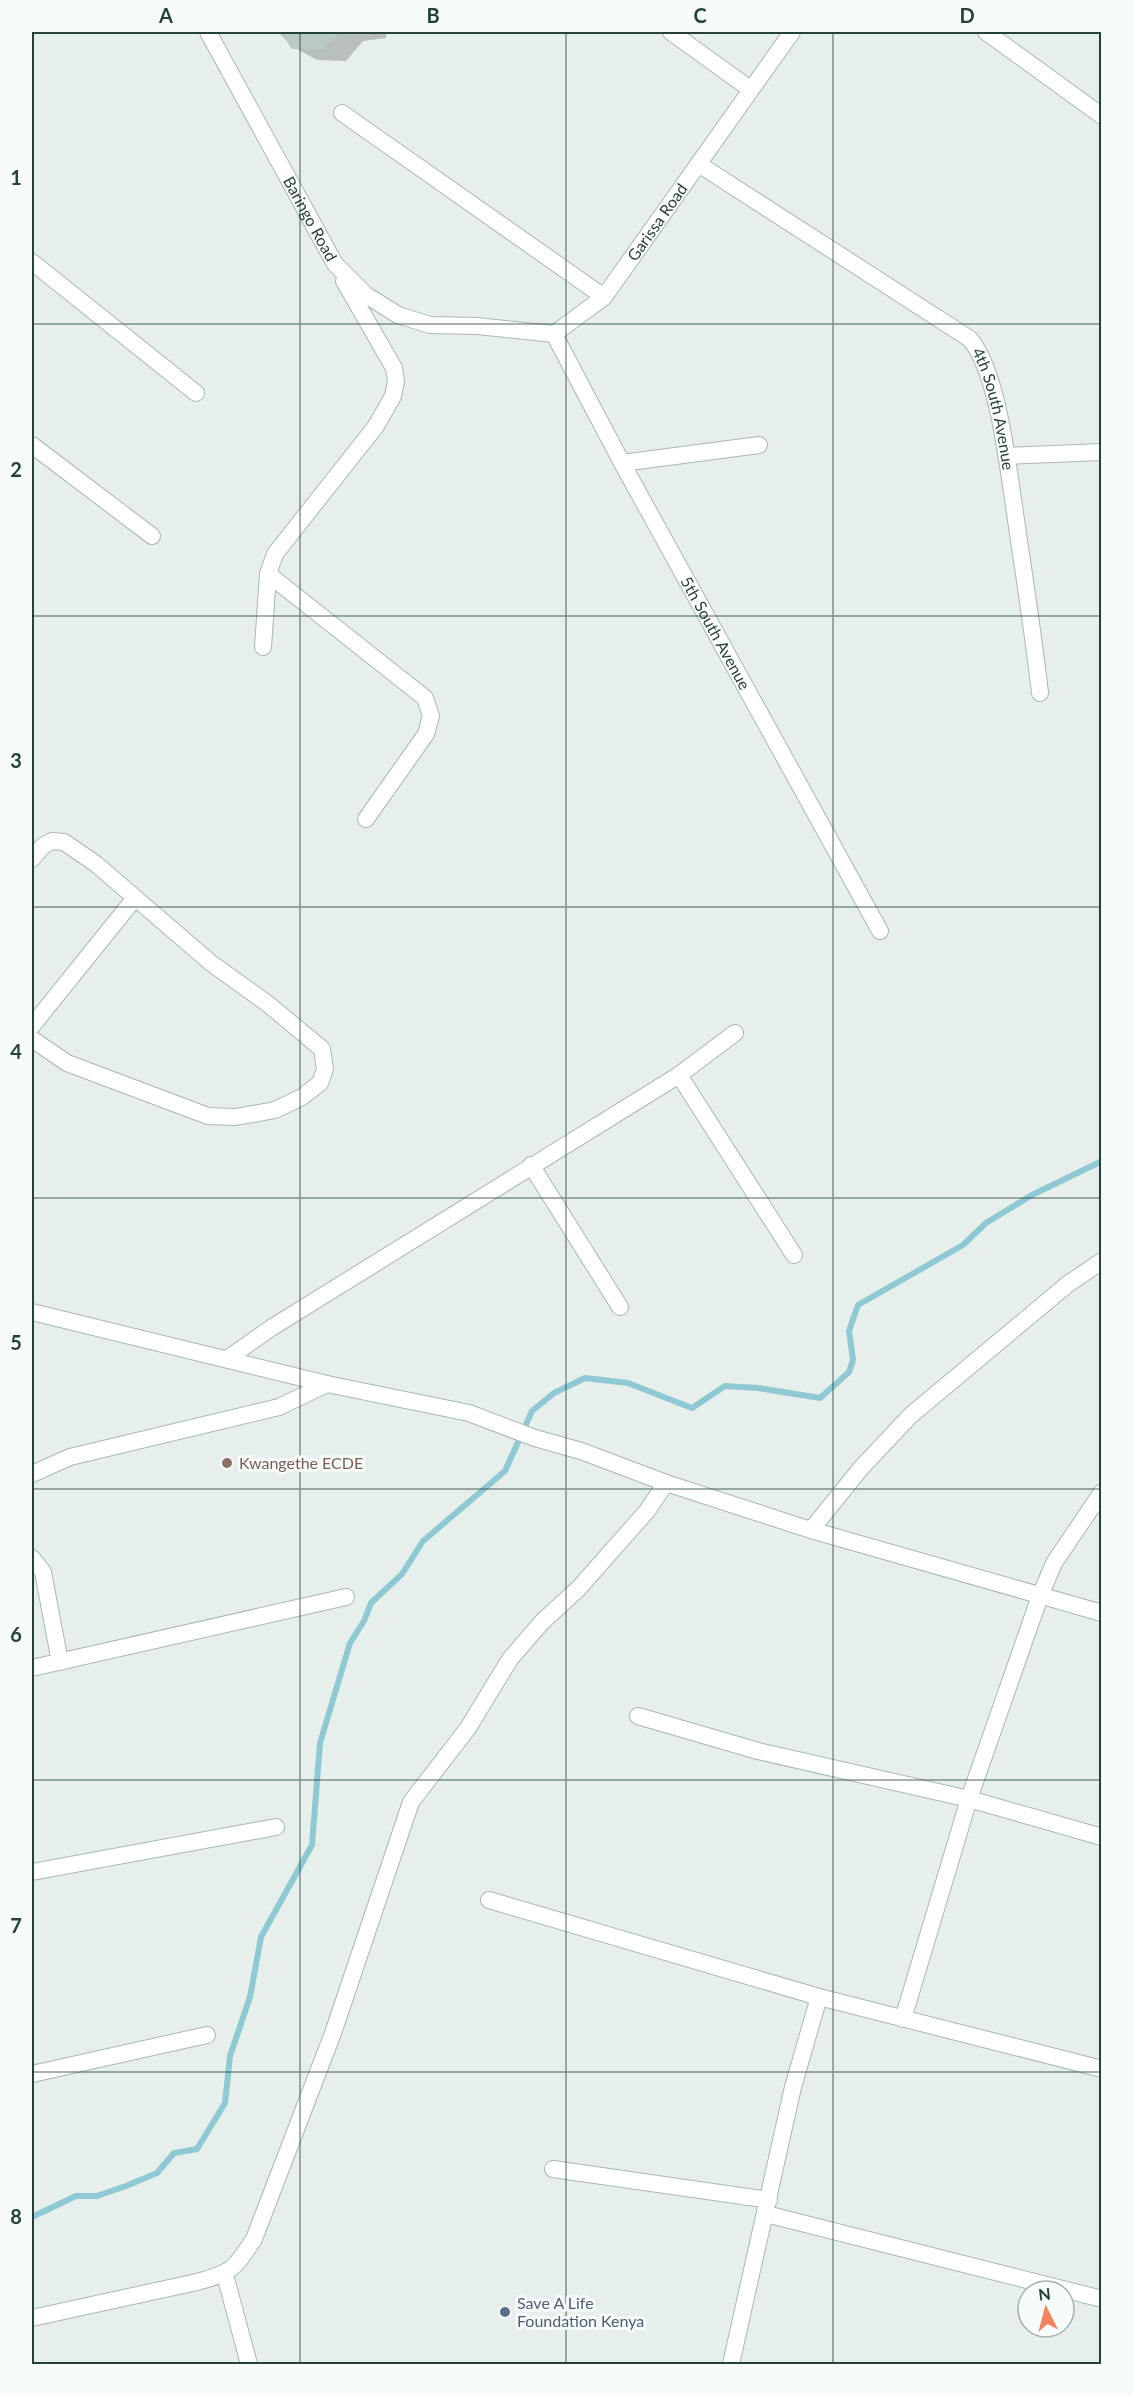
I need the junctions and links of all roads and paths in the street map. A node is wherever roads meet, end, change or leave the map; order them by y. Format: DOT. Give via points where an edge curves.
graph roads {
  1 [pos="208,32"];
  2 [pos="671,32"];
  3 [pos="792,32"];
  4 [pos="986,32"];
  5 [pos="750,89"];
  6 [pos="342,113"];
  7 [pos="1101,116"];
  8 [pos="700,165"];
  9 [pos="32,262"];
  10 [pos="335,264"];
  11 [pos="604,297"];
  12 [pos="554,334"];
  13 [pos="196,393"];
  14 [pos="32,445"];
  15 [pos="759,445"];
  16 [pos="1101,452"];
  17 [pos="1006,456"];
  18 [pos="622,463"];
  19 [pos="152,536"];
  20 [pos="268,574"];
  21 [pos="263,647"];
  22 [pos="1040,693"];
  23 [pos="366,819"];
  24 [pos="32,859"];
  25 [pos="135,898"];
  26 [pos="880,930"];
  27 [pos="32,1026"];
  28 [pos="735,1033"];
  29 [pos="32,1039"];
  30 [pos="679,1076"];
  31 [pos="531,1166"];
  32 [pos="794,1255"];
  33 [pos="1101,1261"];
  34 [pos="620,1307"];
  35 [pos="32,1312"];
  36 [pos="227,1359"];
  37 [pos="327,1384"];
  38 [pos="32,1474"];
  39 [pos="666,1483"];
  40 [pos="1101,1492"];
  41 [pos="811,1530"];
  42 [pos="32,1558"];
  43 [pos="1040,1596"];
  44 [pos="346,1597"];
  45 [pos="1101,1613"];
  46 [pos="60,1662"];
  47 [pos="32,1668"];
  48 [pos="638,1716"];
  49 [pos="969,1799"];
  50 [pos="276,1827"];
  51 [pos="1101,1837"];
  52 [pos="32,1872"];
  53 [pos="489,1900"];
  54 [pos="819,1997"];
  55 [pos="903,2019"];
  56 [pos="207,2035"];
  57 [pos="1101,2068"];
  58 [pos="32,2074"];
  59 [pos="553,2169"];
  60 [pos="767,2207"];
  61 [pos="225,2275"];
  62 [pos="1101,2299"];
  63 [pos="32,2318"];
  64 [pos="249,2364"];
  65 [pos="731,2364"];
  1 -- 10 [label="street, Baringo Road"];
  2 -- 5 [label="street"];
  3 -- 5 [label="street, Garissa Road"];
  4 -- 7 [label="street"];
  5 -- 8 [label="street, Garissa Road"];
  6 -- 11 [label="street"];
  8 -- 11 [label="street, Garissa Road"];
  8 -- 17 [label="street, 4th South Avenue" via="970,339 981,352 988,371"];
  9 -- 13 [label="street"];
  10 -- 12 [label="street, Baringo Road" via="366,295 398,315 429,325"];
  10 -- 20 [label="street" via="394,368 393,396 376,426 275,554"];
  11 -- 12 [label="street, Garissa Road"];
  12 -- 18 [label="street, 5th South Avenue"];
  14 -- 19 [label="street"];
  15 -- 18 [label="street"];
  16 -- 17 [label="street"];
  17 -- 22 [label="street, 4th South Avenue"];
  18 -- 26 [label="street, 5th South Avenue"];
  20 -- 21 [label="street"];
  20 -- 23 [label="street" via="424,698 431,716 426,734"];
  24 -- 25 [label="street" via="52,841 64,842"];
  25 -- 27 [label="street"];
  25 -- 29 [label="street" via="211,963 322,1048 325,1069 320,1083 275,1110 236,1117 208,1116 66,1063"];
  28 -- 30 [label="street"];
  30 -- 31 [label="street"];
  30 -- 32 [label="street"];
  31 -- 34 [label="street"];
  31 -- 36 [label="street"];
  33 -- 41 [label="street" via="910,1415"];
  35 -- 36 [label="street"];
  36 -- 37 [label="street"];
  37 -- 38 [label="street" via="279,1407 70,1457"];
  37 -- 39 [label="street" via="469,1413"];
  39 -- 41 [label="street"];
  39 -- 61 [label="street" via="647,1511 586,1580 543,1620 510,1659 468,1728 411,1803 333,2033 254,2239"];
  40 -- 43 [label="street" via="1054,1563"];
  41 -- 43 [label="street"];
  42 -- 46 [label="street" via="43,1572"];
  43 -- 45 [label="street"];
  43 -- 49 [label="street"];
  44 -- 46 [label="street"];
  46 -- 47 [label="street"];
  48 -- 49 [label="street" via="758,1751"];
  49 -- 51 [label="street"];
  49 -- 55 [label="street"];
  50 -- 52 [label="street"];
  53 -- 54 [label="street"];
  54 -- 55 [label="street"];
  54 -- 60 [label="street" via="793,2087"];
  55 -- 57 [label="street"];
  56 -- 58 [label="street"];
  59 -- 60 [label="street"];
  60 -- 62 [label="street"];
  60 -- 65 [label="street"];
  61 -- 63 [label="street"];
  61 -- 64 [label="street"];
}
